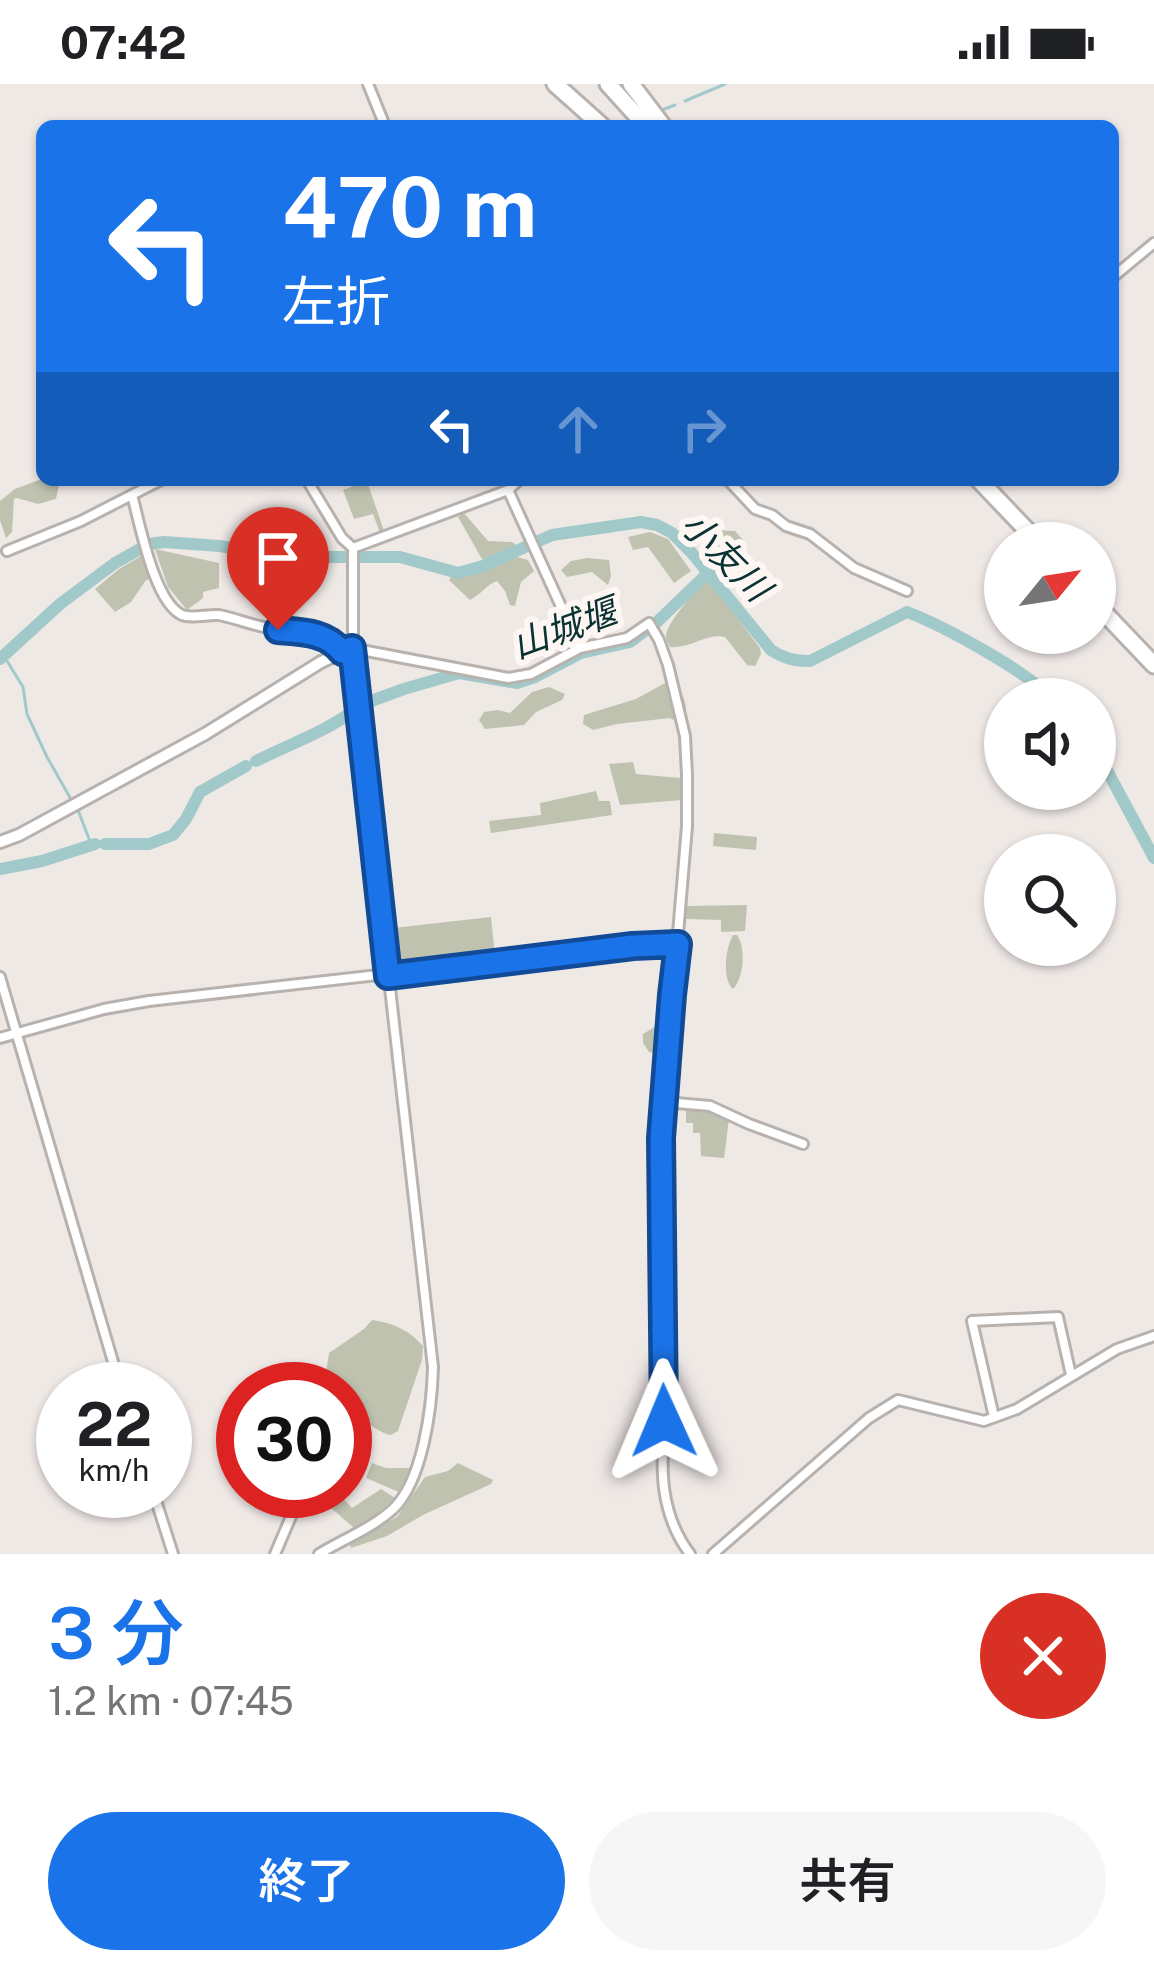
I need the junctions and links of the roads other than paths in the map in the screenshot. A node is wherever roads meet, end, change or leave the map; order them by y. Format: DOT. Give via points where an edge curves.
graph roads {
  1 [pos="368,84"];
  2 [pos="555,84"];
  3 [pos="608,84"];
  4 [pos="631,84"];
  5 [pos="383,120"];
  6 [pos="595,120"];
  7 [pos="641,120"];
  8 [pos="658,120"];
  9 [pos="1154,243"];
  10 [pos="1119,272"];
  11 [pos="149,486"];
  12 [pos="311,486"];
  13 [pos="512,486"];
  14 [pos="733,486"];
  15 [pos="985,486"];
  16 [pos="508,490"];
  17 [pos="132,495"];
  18 [pos="1019,522"];
  19 [pos="353,548"];
  20 [pos="8,551"];
  21 [pos="907,591"];
  22 [pos="1116,625"];
  23 [pos="580,648"];
  24 [pos="347,650"];
  25 [pos="1154,665"];
  26 [pos="0,842"];
  27 [pos="678,944"];
  28 [pos="0,976"];
  29 [pos="388,976"];
  30 [pos="17,1033"];
  31 [pos="0,1038"];
  32 [pos="665,1102"];
  33 [pos="803,1144"];
  34 [pos="1154,1336"];
  35 [pos="114,1362"];
  36 [pos="1071,1375"];
  37 [pos="994,1417"];
  38 [pos="162,1518"];
  39 [pos="290,1518"];
  40 [pos="173,1554"];
  41 [pos="275,1554"];
  42 [pos="319,1554"];
  43 [pos="690,1554"];
  44 [pos="712,1554"];
  1 -- 5 [label="street"];
  2 -- 6 [label="highway"];
  3 -- 7 [label="highway"];
  4 -- 8 [label="highway"];
  9 -- 10 [label="street"];
  11 -- 17 [label="street"];
  12 -- 19 [label="street"];
  13 -- 16 [label="street"];
  14 -- 21 [label="street" via="754,509"];
  15 -- 18 [label="highway"];
  16 -- 19 [label="street"];
  16 -- 23 [label="street"];
  17 -- 20 [label="street"];
  17 -- 24 [label="street" via="151,566 185,616 217,614 313,633"];
  19 -- 24 [label="street"];
  22 -- 25 [label="highway"];
  23 -- 24 [label="street" via="508,678"];
  23 -- 27 [label="street" via="626,638 649,623 668,665 687,775"];
  24 -- 26 [label="street"];
  24 -- 29 [label="street"];
  27 -- 29 [label="street"];
  27 -- 32 [label="street"];
  28 -- 30 [label="street"];
  29 -- 30 [label="street" via="149,1001"];
  29 -- 42 [label="street" via="432,1390 420,1453 394,1509"];
  30 -- 31 [label="street"];
  30 -- 35 [label="street"];
  32 -- 33 [label="street" via="710,1106"];
  32 -- 43 [label="street" via="660,1462 671,1522"];
  34 -- 36 [label="street"];
  36 -- 37 [label="street"];
  36 -- 37 [label="street" via="1058,1317 972,1322"];
  37 -- 44 [label="street" via="978,1421 898,1400"];
  38 -- 40 [label="street"];
  39 -- 41 [label="street"];
}
